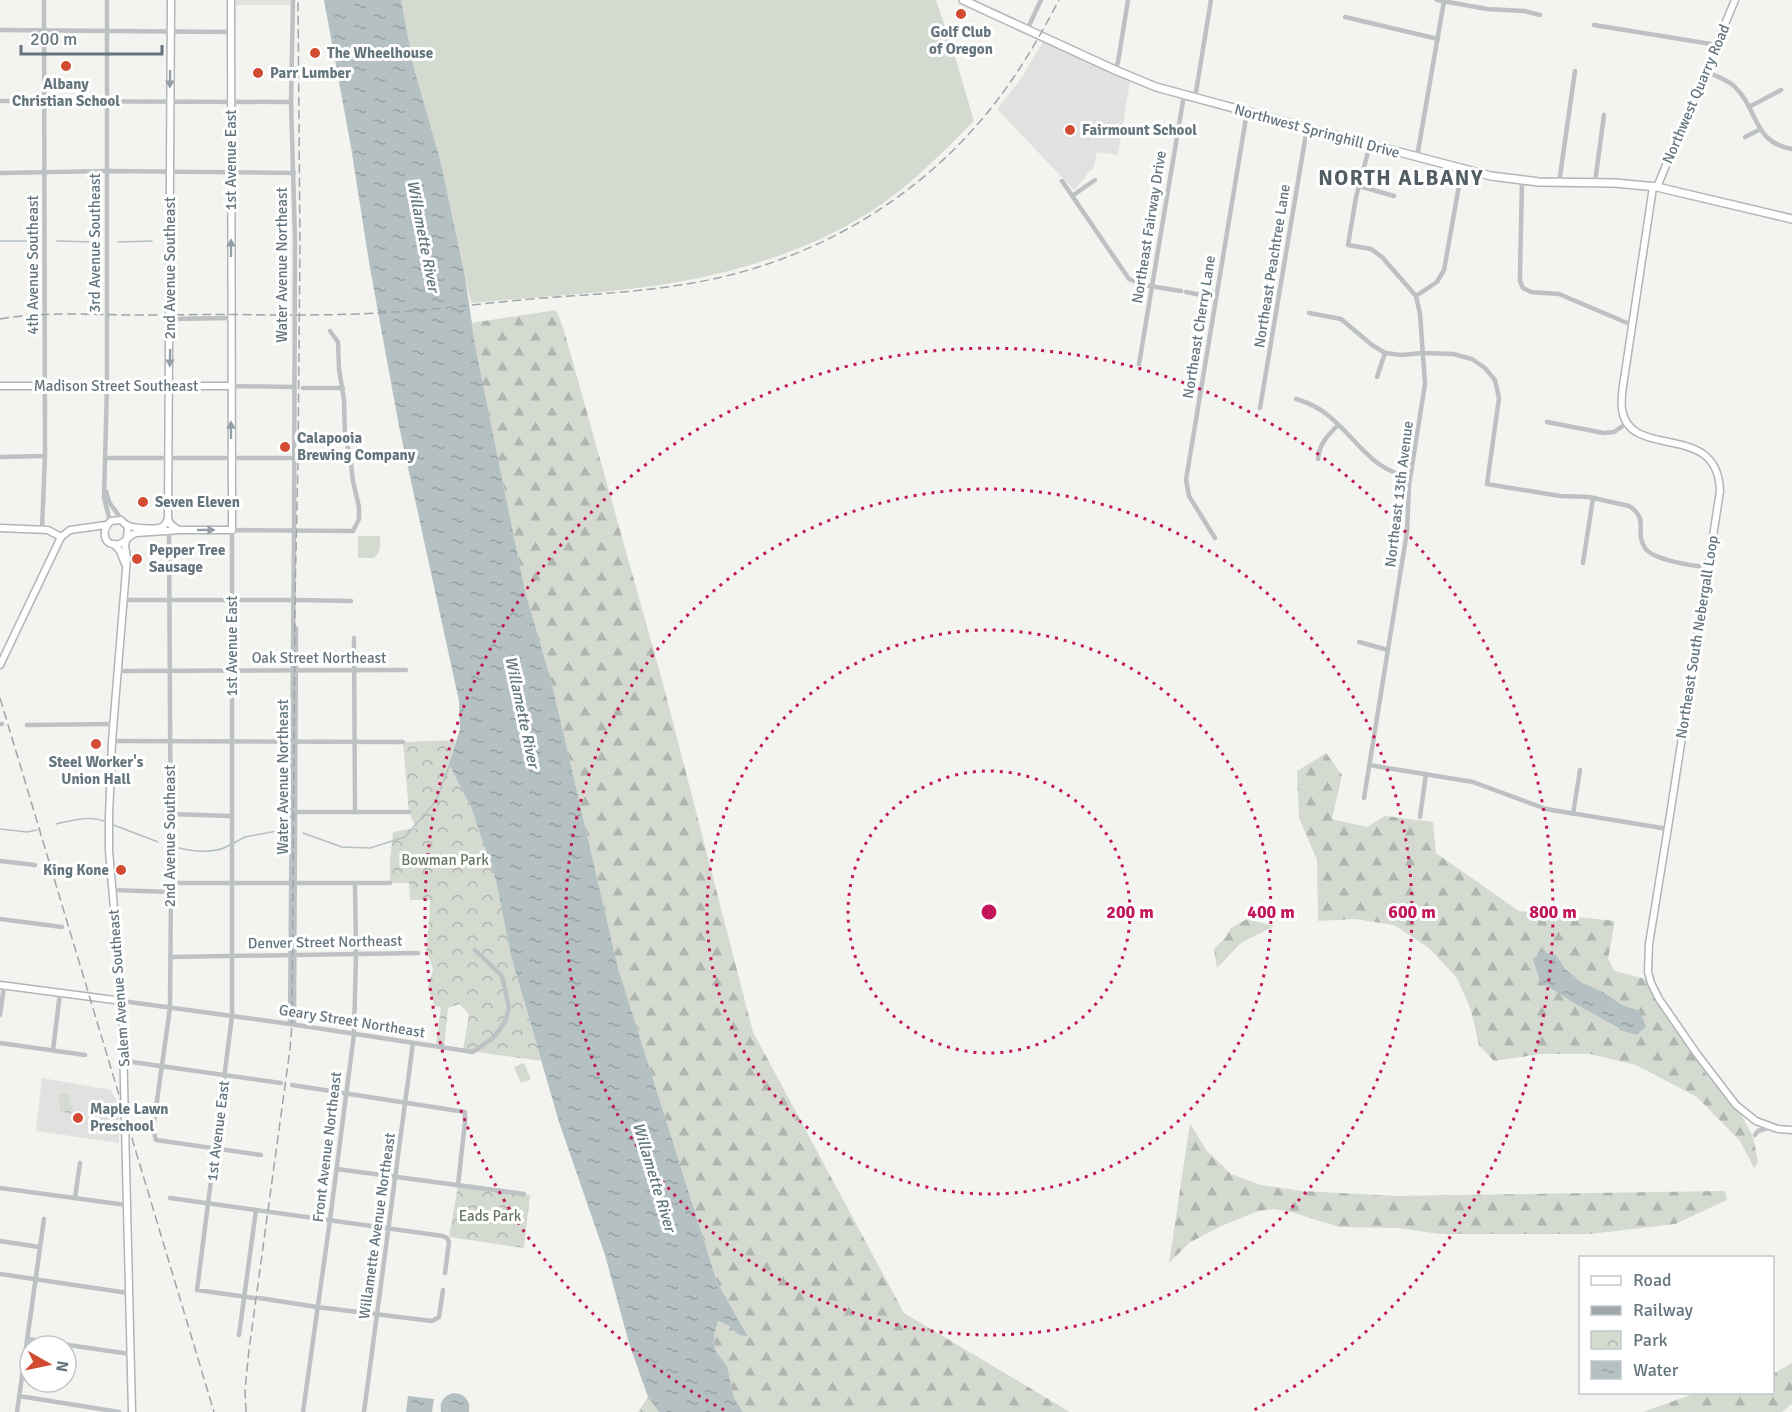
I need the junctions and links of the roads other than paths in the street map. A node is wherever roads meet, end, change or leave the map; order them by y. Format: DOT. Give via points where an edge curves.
graph roads {
  1 [pos="44,0"];
  2 [pos="107,0"];
  3 [pos="171,0"];
  4 [pos="231,0"];
  5 [pos="293,0"];
  6 [pos="963,0"];
  7 [pos="1041,0"];
  8 [pos="1128,0"];
  9 [pos="1211,0"];
  10 [pos="1736,0"];
  11 [pos="1441,1"];
  12 [pos="1540,15"];
  13 [pos="1345,17"];
  14 [pos="1594,25"];
  15 [pos="0,30"];
  16 [pos="44,30"];
  17 [pos="107,30"];
  18 [pos="1026,30"];
  19 [pos="171,32"];
  20 [pos="231,32"];
  21 [pos="1438,39"];
  22 [pos="1717,45"];
  23 [pos="1115,70"];
  24 [pos="1575,71"];
  25 [pos="1706,72"];
  26 [pos="1781,90"];
  27 [pos="1184,95"];
  28 [pos="1195,99"];
  29 [pos="0,101"];
  30 [pos="106,101"];
  31 [pos="170,101"];
  32 [pos="44,102"];
  33 [pos="230,102"];
  34 [pos="291,102"];
  35 [pos="1749,107"];
  36 [pos="1247,112"];
  37 [pos="1604,115"];
  38 [pos="1147,128"];
  39 [pos="1307,128"];
  40 [pos="1761,129"];
  41 [pos="1177,134"];
  42 [pos="1745,137"];
  43 [pos="1370,145"];
  44 [pos="1792,149"];
  45 [pos="1417,157"];
  46 [pos="1462,169"];
  47 [pos="107,171"];
  48 [pos="45,172"];
  49 [pos="170,172"];
  50 [pos="231,172"];
  51 [pos="0,173"];
  52 [pos="294,173"];
  53 [pos="1095,180"];
  54 [pos="1522,181"];
  55 [pos="1062,182"];
  56 [pos="1559,183"];
  57 [pos="1594,183"];
  58 [pos="1359,186"];
  59 [pos="1655,187"];
  60 [pos="1072,196"];
  61 [pos="1394,196"];
  62 [pos="1792,219"];
  63 [pos="1151,286"];
  64 [pos="1416,296"];
  65 [pos="1216,298"];
  66 [pos="1309,313"];
  67 [pos="231,318"];
  68 [pos="170,319"];
  69 [pos="1632,325"];
  70 [pos="330,331"];
  71 [pos="1385,353"];
  72 [pos="1423,353"];
  73 [pos="1139,364"];
  74 [pos="1377,377"];
  75 [pos="0,386"];
  76 [pos="45,386"];
  77 [pos="107,386"];
  78 [pos="170,386"];
  79 [pos="231,386"];
  80 [pos="293,387"];
  81 [pos="342,387"];
  82 [pos="303,388"];
  83 [pos="1296,399"];
  84 [pos="1260,408"];
  85 [pos="1547,422"];
  86 [pos="1627,423"];
  87 [pos="1338,425"];
  88 [pos="45,456"];
  89 [pos="0,457"];
  90 [pos="106,458"];
  91 [pos="169,458"];
  92 [pos="231,458"];
  93 [pos="350,458"];
  94 [pos="294,459"];
  95 [pos="1318,459"];
  96 [pos="1410,476"];
  97 [pos="105,485"];
  98 [pos="1593,498"];
  99 [pos="168,518"];
  100 [pos="125,523"];
  101 [pos="107,524"];
  102 [pos="0,528"];
  103 [pos="42,529"];
  104 [pos="83,529"];
  105 [pos="180,530"];
  106 [pos="232,530"];
  107 [pos="294,530"];
  108 [pos="169,531"];
  109 [pos="61,537"];
  110 [pos="105,537"];
  111 [pos="126,538"];
  112 [pos="1215,538"];
  113 [pos="114,544"];
  114 [pos="1583,563"];
  115 [pos="126,565"];
  116 [pos="1707,567"];
  117 [pos="169,599"];
  118 [pos="123,600"];
  119 [pos="232,600"];
  120 [pos="295,600"];
  121 [pos="351,601"];
  122 [pos="354,638"];
  123 [pos="1359,642"];
  124 [pos="1388,650"];
  125 [pos="0,665"];
  126 [pos="354,670"];
  127 [pos="406,670"];
  128 [pos="118,671"];
  129 [pos="170,671"];
  130 [pos="232,671"];
  131 [pos="294,671"];
  132 [pos="113,724"];
  133 [pos="27,725"];
  134 [pos="112,741"];
  135 [pos="170,741"];
  136 [pos="293,741"];
  137 [pos="355,741"];
  138 [pos="232,742"];
  139 [pos="403,742"];
  140 [pos="1369,765"];
  141 [pos="1580,770"];
  142 [pos="1426,774"];
  143 [pos="1364,798"];
  144 [pos="293,812"];
  145 [pos="356,812"];
  146 [pos="409,812"];
  147 [pos="170,814"];
  148 [pos="1573,814"];
  149 [pos="231,816"];
  150 [pos="1419,817"];
  151 [pos="1668,829"];
  152 [pos="0,861"];
  153 [pos="35,865"];
  154 [pos="171,883"];
  155 [pos="356,883"];
  156 [pos="390,883"];
  157 [pos="232,884"];
  158 [pos="293,884"];
  159 [pos="112,890"];
  160 [pos="171,892"];
  161 [pos="0,919"];
  162 [pos="62,927"];
  163 [pos="475,950"];
  164 [pos="418,953"];
  165 [pos="293,954"];
  166 [pos="356,954"];
  167 [pos="232,955"];
  168 [pos="170,957"];
  169 [pos="2,986"];
  170 [pos="60,993"];
  171 [pos="122,1001"];
  172 [pos="170,1008"];
  173 [pos="0,1014"];
  174 [pos="232,1016"];
  175 [pos="292,1024"];
  176 [pos="354,1034"];
  177 [pos="0,1043"];
  178 [pos="413,1043"];
  179 [pos="53,1050"];
  180 [pos="85,1055"];
  181 [pos="132,1062"];
  182 [pos="162,1066"];
  183 [pos="225,1075"];
  184 [pos="281,1083"];
  185 [pos="292,1085"];
  186 [pos="346,1093"];
  187 [pos="405,1102"];
  188 [pos="1772,1127"];
  189 [pos="1792,1130"];
  190 [pos="1755,1135"];
  191 [pos="216,1147"];
  192 [pos="261,1155"];
  193 [pos="80,1162"];
  194 [pos="337,1169"];
  195 [pos="396,1177"];
  196 [pos="458,1185"];
  197 [pos="0,1188"];
  198 [pos="524,1194"];
  199 [pos="75,1198"];
  200 [pos="170,1198"];
  201 [pos="208,1203"];
  202 [pos="126,1205"];
  203 [pos="256,1210"];
  204 [pos="44,1219"];
  205 [pos="330,1220"];
  206 [pos="389,1228"];
  207 [pos="0,1241"];
  208 [pos="39,1247"];
  209 [pos="445,1273"];
  210 [pos="0,1274"];
  211 [pos="35,1280"];
  212 [pos="443,1290"];
  213 [pos="128,1293"];
  214 [pos="244,1296"];
  215 [pos="317,1307"];
  216 [pos="378,1314"];
  217 [pos="28,1334"];
  218 [pos="239,1335"];
  219 [pos="78,1346"];
  220 [pos="130,1353"];
  221 [pos="19,1396"];
  222 [pos="17,1412"];
  223 [pos="119,1412"];
  224 [pos="132,1412"];
  225 [pos="303,1412"];
  226 [pos="364,1412"];
  1 -- 16 [label="street, 4th Avenue Southeast"];
  2 -- 17 [label="street, 3rd Avenue Southeast"];
  3 -- 19 [label="main road, 2nd Avenue Southeast"];
  4 -- 20 [label="main road, 1st Avenue East"];
  5 -- 34 [label="street, Water Avenue Northeast"];
  6 -- 18 [label="main road, Northwest Springhill Drive"];
  7 -- 18 [label="street"];
  8 -- 23 [label="street"];
  9 -- 28 [label="street"];
  10 -- 22 [label="main road, Northwest Quarry Road"];
  11 -- 12 [label="street"];
  11 -- 21 [label="street"];
  13 -- 21 [label="street"];
  14 -- 22 [label="street"];
  15 -- 16 [label="street"];
  16 -- 17 [label="street"];
  16 -- 32 [label="street, 4th Avenue Southeast"];
  17 -- 19 [label="street"];
  17 -- 30 [label="street, 3rd Avenue Southeast"];
  18 -- 23 [label="main road, Northwest Springhill Drive"];
  19 -- 20 [label="street"];
  19 -- 31 [label="main road, 2nd Avenue Southeast, one-way"];
  20 -- 33 [label="main road, 1st Avenue East"];
  21 -- 45 [label="street"];
  22 -- 25 [label="main road, Northwest Quarry Road"];
  23 -- 27 [label="main road, Northwest Springhill Drive"];
  24 -- 56 [label="street"];
  25 -- 35 [label="street" via="1732,84"];
  25 -- 59 [label="main road, Northwest Quarry Road"];
  26 -- 35 [label="street"];
  27 -- 28 [label="main road, Northwest Springhill Drive"];
  27 -- 41 [label="street, Northeast Fairway Drive"];
  28 -- 36 [label="main road, Northwest Springhill Drive"];
  29 -- 32 [label="street"];
  30 -- 31 [label="street"];
  30 -- 32 [label="street"];
  30 -- 47 [label="street, 3rd Avenue Southeast"];
  31 -- 33 [label="street"];
  31 -- 49 [label="main road, 2nd Avenue Southeast"];
  32 -- 48 [label="street, 4th Avenue Southeast"];
  33 -- 34 [label="street"];
  33 -- 50 [label="main road, 1st Avenue East"];
  34 -- 52 [label="street, Water Avenue Northeast"];
  35 -- 40 [label="street"];
  36 -- 39 [label="main road, Northwest Springhill Drive"];
  36 -- 65 [label="street, Northeast Cherry Lane"];
  37 -- 57 [label="street"];
  38 -- 41 [label="street"];
  39 -- 43 [label="main road, Northwest Springhill Drive"];
  39 -- 84 [label="street, Northeast Peachtree Lane"];
  40 -- 42 [label="street"];
  40 -- 44 [label="street" via="1777,146"];
  41 -- 63 [label="street, Northeast Fairway Drive"];
  43 -- 45 [label="main road, Northwest Springhill Drive"];
  43 -- 58 [label="street"];
  45 -- 46 [label="main road, Northwest Springhill Drive"];
  46 -- 54 [label="main road, Northwest Springhill Drive"];
  46 -- 64 [label="street" via="1444,270 1437,282"];
  47 -- 48 [label="street"];
  47 -- 49 [label="street"];
  47 -- 77 [label="street, 3rd Avenue Southeast"];
  48 -- 51 [label="street"];
  48 -- 76 [label="street, 4th Avenue Southeast"];
  49 -- 50 [label="street"];
  49 -- 68 [label="main road, 2nd Avenue Southeast"];
  50 -- 52 [label="street"];
  67 -- 50 [label="main road, 1st Avenue East, one-way"];
  52 -- 80 [label="street, Water Avenue Northeast"];
  53 -- 60 [label="street"];
  54 -- 56 [label="main road, Northwest Springhill Drive"];
  54 -- 69 [label="street" via="1523,288 1559,294"];
  55 -- 60 [label="street"];
  56 -- 57 [label="main road, Northwest Springhill Drive"];
  57 -- 59 [label="main road, Northwest Springhill Drive"];
  58 -- 61 [label="street"];
  58 -- 64 [label="street" via="1348,245 1371,249 1382,257"];
  59 -- 62 [label="main road, Northwest Springhill Drive"];
  59 -- 69 [label="main road"];
  60 -- 63 [label="street" via="1126,276"];
  63 -- 65 [label="street"];
  63 -- 73 [label="street, Northeast Fairway Drive"];
  64 -- 72 [label="street, Northeast 13th Avenue"];
  65 -- 112 [label="street, Northeast Cherry Lane" via="1185,480 1189,496"];
  66 -- 71 [label="street" via="1341,319"];
  67 -- 68 [label="street"];
  67 -- 79 [label="main road, 1st Avenue East"];
  68 -- 78 [label="main road, 2nd Avenue Southeast, one-way"];
  69 -- 86 [label="main road" via="1622,393"];
  70 -- 81 [label="street" via="338,342"];
  71 -- 72 [label="street"];
  71 -- 74 [label="street"];
  72 -- 96 [label="street, Northeast 13th Avenue" via="1425,384"];
  72 -- 98 [label="street" via="1472,359 1497,385 1499,404 1487,484"];
  75 -- 76 [label="main road, Madison Street Southeast"];
  76 -- 77 [label="main road, Madison Street Southeast"];
  76 -- 88 [label="street, 4th Avenue Southeast"];
  77 -- 78 [label="main road, Madison Street Southeast"];
  77 -- 90 [label="street, 3rd Avenue Southeast"];
  78 -- 79 [label="main road, Madison Street Southeast"];
  78 -- 91 [label="main road, 2nd Avenue Southeast"];
  79 -- 80 [label="street"];
  92 -- 79 [label="main road, 1st Avenue East, one-way"];
  80 -- 94 [label="street, Water Avenue Northeast"];
  81 -- 82 [label="street"];
  81 -- 93 [label="street"];
  83 -- 87 [label="street" via="1324,412"];
  85 -- 86 [label="street" via="1604,433 1614,432"];
  86 -- 116 [label="main road, Northeast South Nebergall Loop" via="1639,435 1694,448 1714,466 1720,491"];
  87 -- 95 [label="street" via="1322,442"];
  87 -- 96 [label="street" via="1383,468"];
  88 -- 89 [label="street"];
  88 -- 103 [label="street, 4th Avenue Southeast"];
  90 -- 91 [label="street"];
  90 -- 97 [label="street, 3rd Avenue Southeast"];
  91 -- 92 [label="street"];
  91 -- 99 [label="main road, 2nd Avenue Southeast"];
  92 -- 94 [label="street"];
  92 -- 106 [label="main road, 1st Avenue East"];
  93 -- 94 [label="street"];
  93 -- 107 [label="street" via="359,507 353,531"];
  94 -- 107 [label="street, Water Avenue Northeast"];
  96 -- 124 [label="street, Northeast 13th Avenue" via="1407,532"];
  97 -- 100 [label="street, 3rd Avenue Southeast" via="109,502"];
  97 -- 101 [label="street, 3rd Avenue Southeast"];
  98 -- 114 [label="street"];
  98 -- 116 [label="street" via="1635,509 1647,551"];
  99 -- 100 [label="main road" via="160,527 132,527"];
  99 -- 105 [label="main road"];
  100 -- 101 [label="main road" via="114,519"];
  100 -- 111 [label="main road" via="129,531"];
  101 -- 104 [label="main road"];
  101 -- 110 [label="main road"];
  102 -- 103 [label="main road"];
  103 -- 109 [label="main road"];
  104 -- 109 [label="main road" via="70,530"];
  104 -- 110 [label="main road"];
  105 -- 106 [label="main road, one-way"];
  105 -- 108 [label="main road"];
  106 -- 107 [label="street"];
  106 -- 119 [label="street, 1st Avenue East"];
  107 -- 120 [label="street, Water Avenue Northeast"];
  108 -- 111 [label="main road" via="136,533"];
  108 -- 117 [label="street, 2nd Avenue Southeast"];
  109 -- 125 [label="main road"];
  110 -- 113 [label="main road"];
  111 -- 113 [label="main road"];
  111 -- 115 [label="main road, Salem Avenue Southeast"];
  113 -- 115 [label="main road"];
  115 -- 118 [label="main road, Salem Avenue Southeast"];
  116 -- 151 [label="main road, Northeast South Nebergall Loop"];
  117 -- 118 [label="street"];
  117 -- 119 [label="street"];
  117 -- 129 [label="street, 2nd Avenue Southeast"];
  118 -- 128 [label="main road, Salem Avenue Southeast"];
  119 -- 120 [label="street"];
  119 -- 130 [label="street, 1st Avenue East"];
  120 -- 121 [label="street"];
  120 -- 131 [label="street, Water Avenue Northeast"];
  122 -- 126 [label="street"];
  123 -- 124 [label="street"];
  124 -- 140 [label="street, Northeast 13th Avenue"];
  126 -- 127 [label="street, Oak Street Northeast"];
  126 -- 131 [label="street, Oak Street Northeast"];
  126 -- 137 [label="street"];
  128 -- 129 [label="street, Oak Street Northeast"];
  128 -- 132 [label="main road, Salem Avenue Southeast"];
  129 -- 130 [label="street, Oak Street Northeast"];
  129 -- 135 [label="street, 2nd Avenue Southeast"];
  130 -- 131 [label="street, Oak Street Northeast"];
  130 -- 138 [label="street, 1st Avenue East"];
  131 -- 136 [label="street, Water Avenue Northeast"];
  132 -- 133 [label="street"];
  132 -- 134 [label="main road, Salem Avenue Southeast"];
  134 -- 135 [label="street"];
  134 -- 159 [label="main road, Salem Avenue Southeast"];
  135 -- 138 [label="street"];
  135 -- 147 [label="street, 2nd Avenue Southeast"];
  136 -- 137 [label="street"];
  136 -- 138 [label="street"];
  136 -- 144 [label="street, Water Avenue Northeast"];
  137 -- 139 [label="street"];
  137 -- 145 [label="street"];
  138 -- 149 [label="street, 1st Avenue East"];
  140 -- 142 [label="street"];
  140 -- 143 [label="street, Northeast 13th Avenue"];
  141 -- 148 [label="street"];
  142 -- 148 [label="street" via="1473,782 1541,808"];
  142 -- 150 [label="street"];
  144 -- 145 [label="street"];
  144 -- 158 [label="street, Water Avenue Northeast"];
  145 -- 146 [label="street"];
  147 -- 149 [label="street"];
  147 -- 154 [label="street, 2nd Avenue Southeast"];
  148 -- 151 [label="street"];
  149 -- 157 [label="street, 1st Avenue East"];
  151 -- 188 [label="main road, Northeast South Nebergall Loop" via="1649,944 1647,965 1651,983 1727,1094 1746,1114"];
  152 -- 153 [label="street"];
  154 -- 157 [label="street"];
  154 -- 160 [label="street, 2nd Avenue Southeast"];
  155 -- 156 [label="street"];
  155 -- 158 [label="street"];
  155 -- 166 [label="street, Front Avenue Northeast"];
  157 -- 158 [label="street"];
  157 -- 167 [label="street, 1st Avenue East"];
  158 -- 165 [label="street, Water Avenue Northeast"];
  159 -- 160 [label="street"];
  159 -- 171 [label="main road, Salem Avenue Southeast"];
  160 -- 168 [label="street, 2nd Avenue Southeast"];
  161 -- 162 [label="street"];
  163 -- 178 [label="street, Geary Street Northeast" via="502,976 509,1007 506,1019 493,1038 476,1051"];
  164 -- 166 [label="street, Denver Street Northeast"];
  165 -- 166 [label="street, Denver Street Northeast"];
  165 -- 167 [label="street, Denver Street Northeast"];
  165 -- 175 [label="street, Water Avenue Northeast"];
  166 -- 176 [label="street, Front Avenue Northeast"];
  167 -- 168 [label="street, Denver Street Northeast"];
  167 -- 174 [label="street, 1st Avenue East"];
  168 -- 172 [label="street, 2nd Avenue Southeast"];
  169 -- 170 [label="main road"];
  169 -- 173 [label="street"];
  170 -- 171 [label="main road"];
  170 -- 179 [label="street"];
  171 -- 172 [label="street, Geary Street Northeast"];
  171 -- 202 [label="main road, Salem Avenue Southeast"];
  172 -- 174 [label="street, Geary Street Northeast"];
  172 -- 182 [label="street, 2nd Avenue Southeast"];
  174 -- 175 [label="street, Geary Street Northeast"];
  174 -- 183 [label="street, 1st Avenue East"];
  175 -- 176 [label="street, Geary Street Northeast"];
  176 -- 178 [label="street, Geary Street Northeast"];
  176 -- 186 [label="street, Front Avenue Northeast"];
  177 -- 179 [label="street"];
  178 -- 187 [label="street, Willamette Avenue Northeast"];
  179 -- 180 [label="street"];
  181 -- 182 [label="street"];
  182 -- 183 [label="street"];
  182 -- 191 [label="street, 2nd Avenue Southeast" via="153,1129 156,1140"];
  183 -- 184 [label="street"];
  183 -- 191 [label="street, 1st Avenue East"];
  185 -- 186 [label="street"];
  186 -- 187 [label="street"];
  186 -- 194 [label="street, Front Avenue Northeast"];
  187 -- 195 [label="street, Willamette Avenue Northeast"];
  187 -- 196 [label="street" via="465,1112"];
  188 -- 189 [label="main road"];
  188 -- 190 [label="street"];
  191 -- 192 [label="street"];
  191 -- 201 [label="street, 1st Avenue East"];
  193 -- 199 [label="street"];
  194 -- 195 [label="street"];
  194 -- 205 [label="street, Front Avenue Northeast"];
  195 -- 196 [label="street"];
  195 -- 206 [label="street, Willamette Avenue Northeast"];
  196 -- 198 [label="street"];
  197 -- 199 [label="street"];
  199 -- 202 [label="street"];
  200 -- 201 [label="street"];
  201 -- 203 [label="street"];
  201 -- 214 [label="street, 1st Avenue East" via="197,1290"];
  202 -- 213 [label="main road, Salem Avenue Southeast"];
  203 -- 205 [label="street"];
  203 -- 214 [label="street"];
  204 -- 208 [label="street"];
  205 -- 206 [label="street"];
  205 -- 215 [label="street, Front Avenue Northeast"];
  206 -- 209 [label="street" via="447,1238"];
  206 -- 216 [label="street, Willamette Avenue Northeast"];
  207 -- 208 [label="street"];
  208 -- 211 [label="street"];
  210 -- 211 [label="street"];
  211 -- 213 [label="street"];
  211 -- 217 [label="street"];
  212 -- 216 [label="street" via="438,1319"];
  213 -- 220 [label="main road, Salem Avenue Southeast"];
  214 -- 215 [label="street"];
  214 -- 218 [label="street"];
  215 -- 216 [label="street"];
  215 -- 225 [label="street, Front Avenue Northeast"];
  216 -- 226 [label="street, Willamette Avenue Northeast"];
  219 -- 220 [label="street"];
  220 -- 224 [label="main road, Salem Avenue Southeast"];
  221 -- 222 [label="street"];
  221 -- 223 [label="street"];
}
